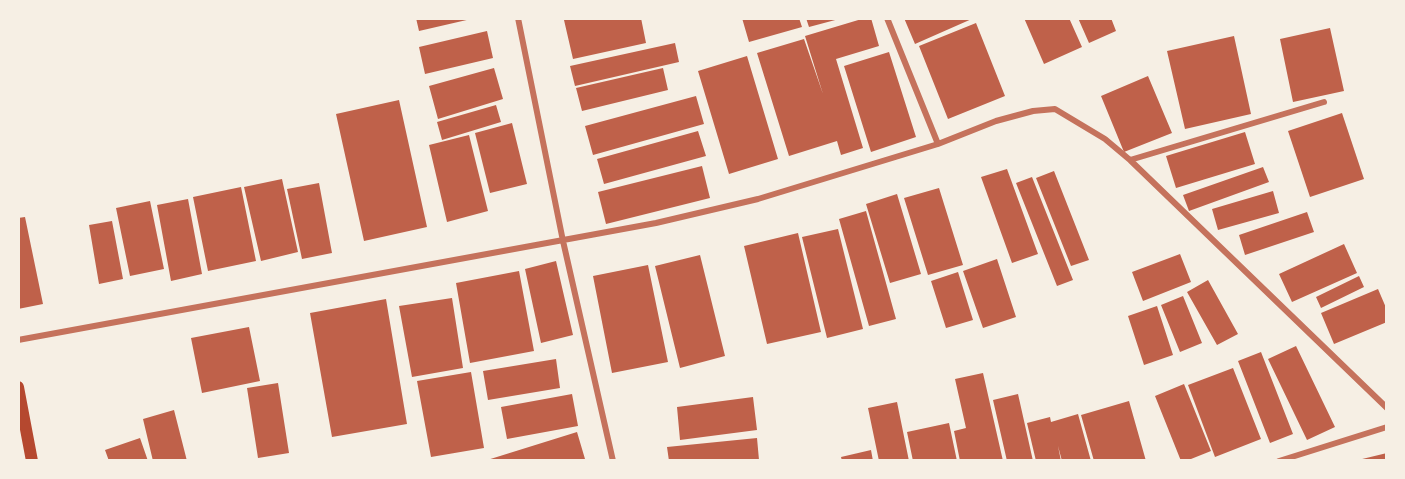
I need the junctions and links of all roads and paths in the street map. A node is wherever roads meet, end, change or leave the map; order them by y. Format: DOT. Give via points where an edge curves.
graph roads {
  1 [pos="518,18"];
  2 [pos="887,18"];
  3 [pos="1324,102"];
  4 [pos="938,144"];
  5 [pos="1130,160"];
  6 [pos="563,241"];
  7 [pos="18,340"];
  8 [pos="18,387"];
  9 [pos="1387,408"];
  10 [pos="1387,428"];
  11 [pos="32,461"];
  12 [pos="614,461"];
  13 [pos="1279,461"];
  1 -- 6 [label="street"];
  2 -- 4 [label="street"];
  3 -- 5 [label="street"];
  4 -- 5 [label="street" via="996,121 1055,109 1105,139"];
  4 -- 6 [label="street" via="758,198"];
  5 -- 9 [label="street"];
  6 -- 7 [label="street"];
  6 -- 12 [label="street"];
  8 -- 11 [label="main road"];
  10 -- 13 [label="street"];
}
